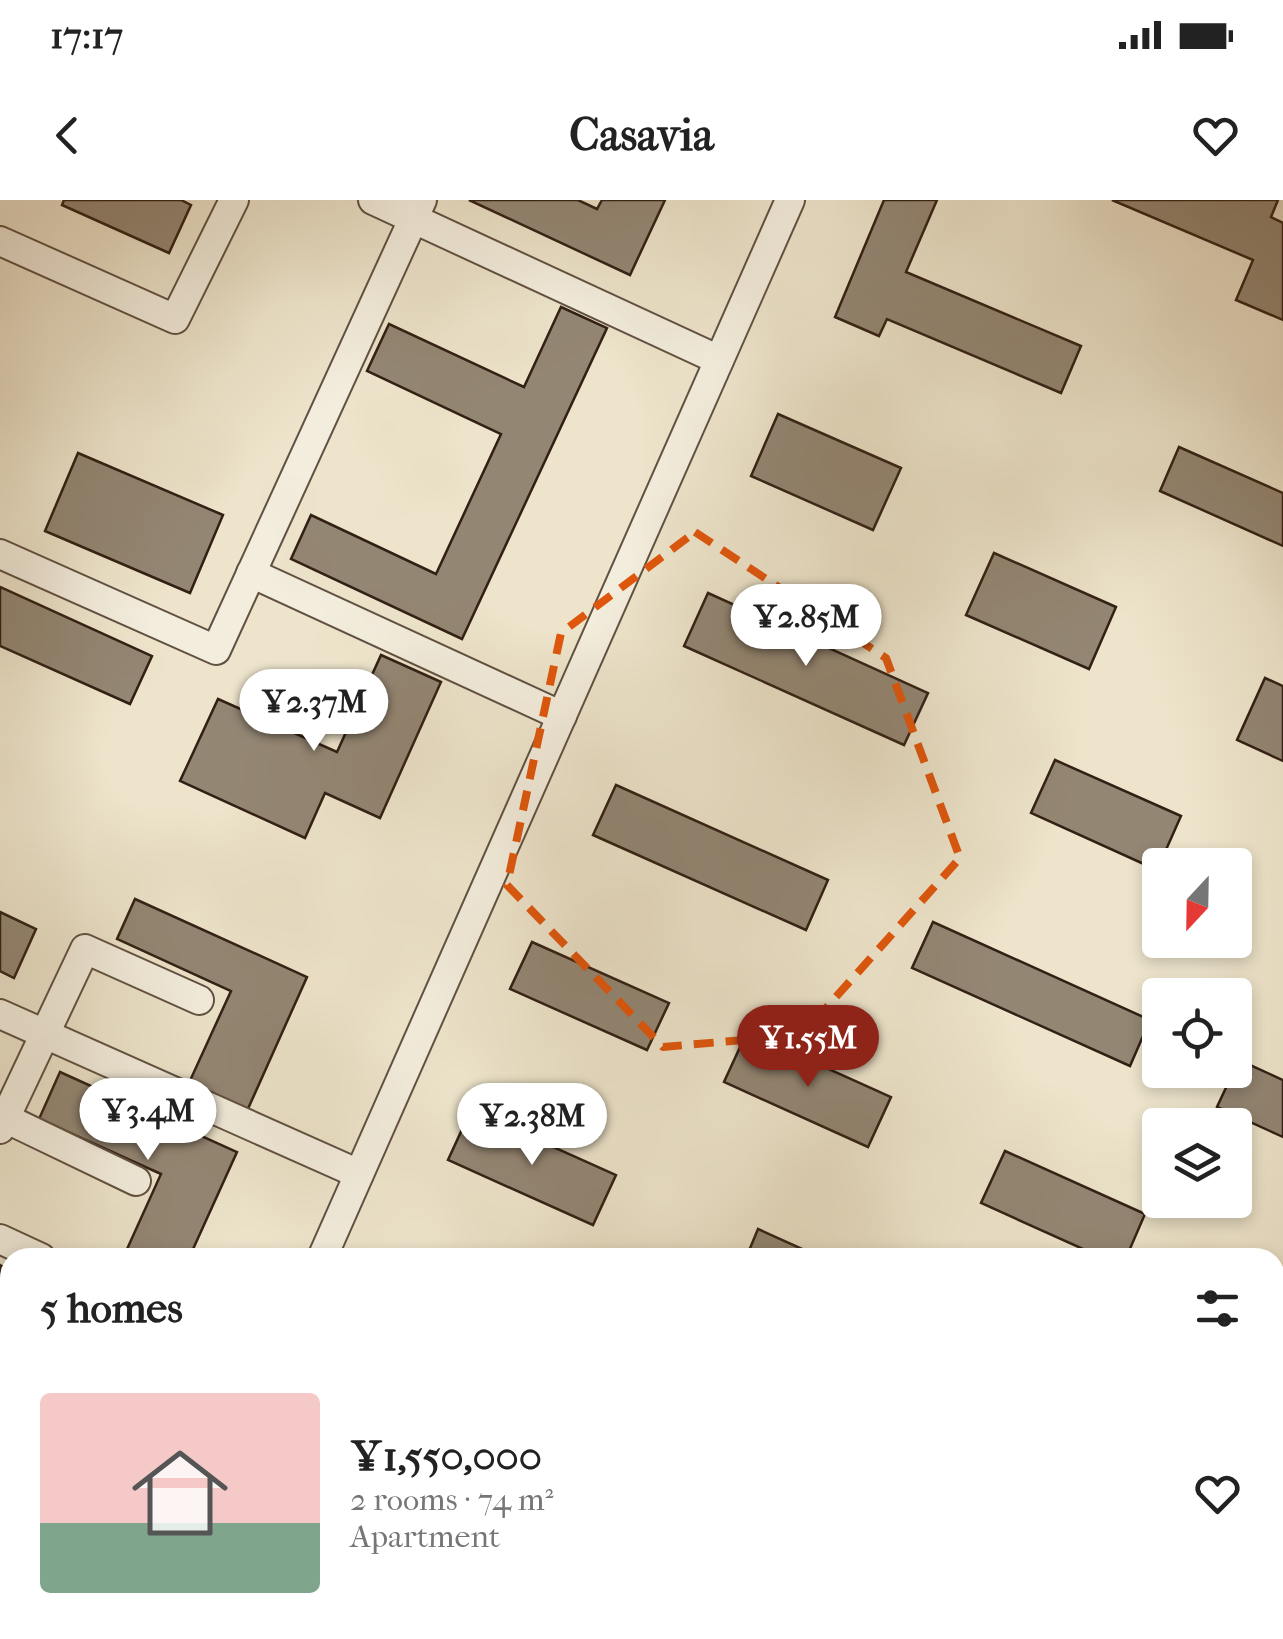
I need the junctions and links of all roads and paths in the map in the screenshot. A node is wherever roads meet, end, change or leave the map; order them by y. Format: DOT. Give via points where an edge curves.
graph roads {
  1 [pos="234,200"];
  2 [pos="373,200"];
  3 [pos="790,200"];
  4 [pos="418,209"];
  5 [pos="0,241"];
  6 [pos="719,360"];
  7 [pos="0,554"];
  8 [pos="251,573"];
  9 [pos="562,716"];
  10 [pos="199,1000"];
  11 [pos="0,1014"];
  12 [pos="45,1034"];
  13 [pos="3,1123"];
  14 [pos="359,1174"];
  15 [pos="136,1181"];
  16 [pos="326,1248"];
  1 -- 5 [label="street" via="175,319"];
  2 -- 4 [label="street"];
  3 -- 6 [label="street"];
  4 -- 6 [label="street"];
  4 -- 8 [label="street"];
  6 -- 9 [label="street"];
  7 -- 8 [label="street" via="216,650"];
  8 -- 9 [label="street"];
  9 -- 14 [label="street"];
  10 -- 12 [label="street" via="86,949"];
  11 -- 12 [label="street"];
  12 -- 13 [label="street"];
  12 -- 14 [label="street"];
  13 -- 15 [label="street"];
  14 -- 16 [label="street"];
}
